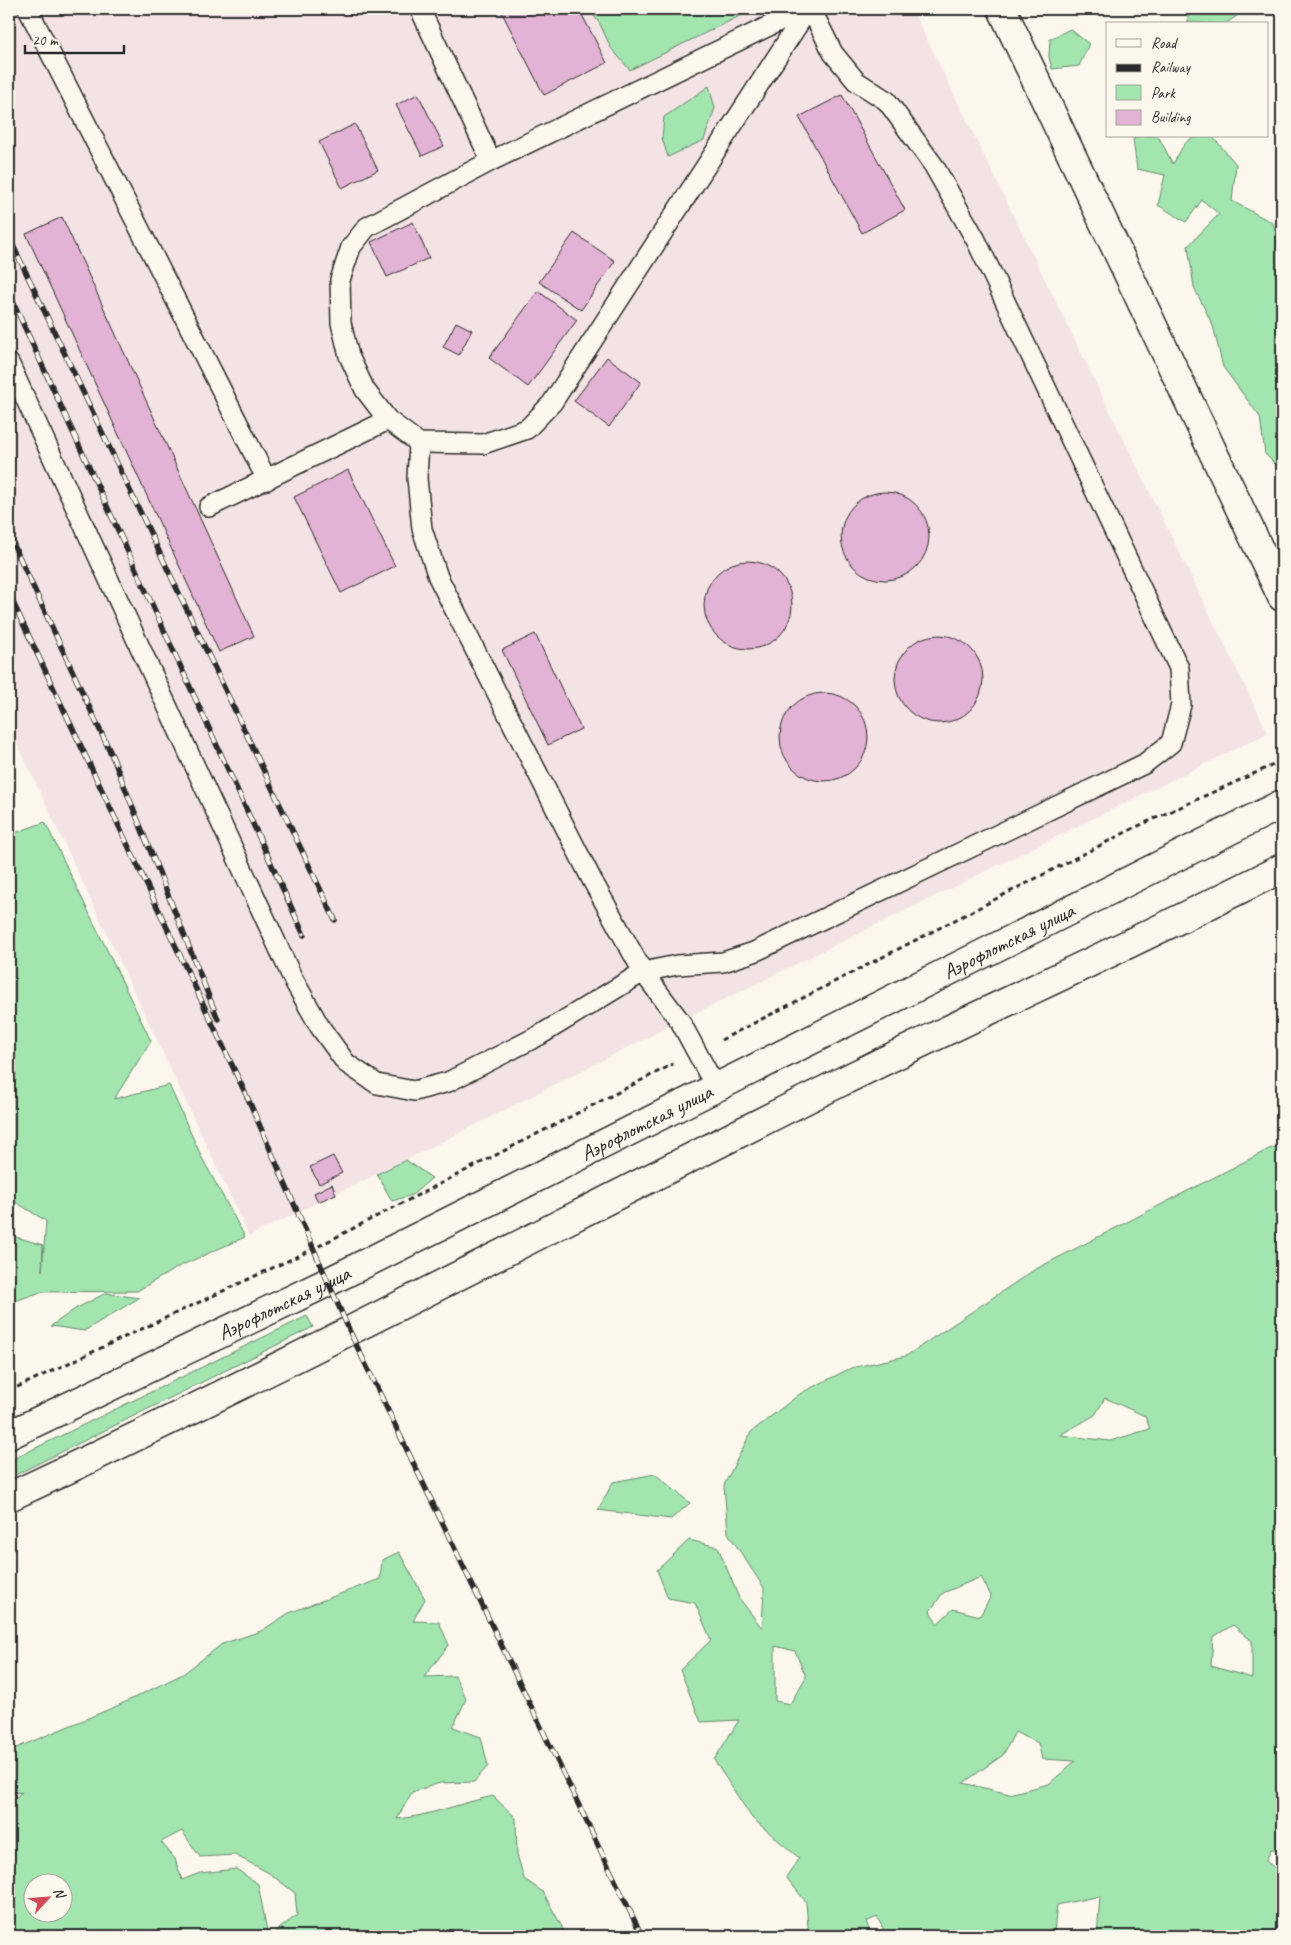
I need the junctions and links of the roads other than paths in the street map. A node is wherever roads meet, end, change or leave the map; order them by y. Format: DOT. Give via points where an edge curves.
graph roads {
  1 [pos="28,9"];
  2 [pos="420,9"];
  3 [pos="804,9"];
  4 [pos="810,9"];
  5 [pos="1002,9"];
  6 [pos="491,161"];
  7 [pos="9,363"];
  8 [pos="388,420"];
  9 [pos="420,442"];
  10 [pos="268,480"];
  11 [pos="209,508"];
  12 [pos="1282,597"];
  13 [pos="1282,804"];
  14 [pos="1282,868"];
  15 [pos="643,972"];
  16 [pos="716,1086"];
  17 [pos="9,1435"];
  18 [pos="9,1497"];
  1 -- 10 [label="lane"];
  2 -- 6 [label="lane"];
  3 -- 6 [label="lane"];
  4 -- 9 [label="lane" via="552,403 528,429 483,444"];
  4 -- 15 [label="lane" via="833,53 856,81 887,101 934,166 976,240 1180,668 1181,705 1171,743 1144,764 754,952 723,962 677,964"];
  5 -- 12 [label="main road"];
  6 -- 8 [label="lane" via="367,227 351,247 340,280 341,323 350,356 365,390"];
  7 -- 15 [label="lane" via="289,971 320,1027 346,1063 377,1084 414,1091 448,1082 540,1035"];
  8 -- 9 [label="lane"];
  8 -- 10 [label="lane"];
  9 -- 15 [label="lane" via="417,478 422,529 438,577 592,880"];
  10 -- 11 [label="lane"];
  13 -- 16 [label="main road, Аэрофлотская улица"];
  14 -- 18 [label="main road" via="841,1083 350,1332"];
  15 -- 16 [label="lane" via="680,1021"];
  16 -- 17 [label="main road, Аэрофлотская улица" via="328,1282"];
}
